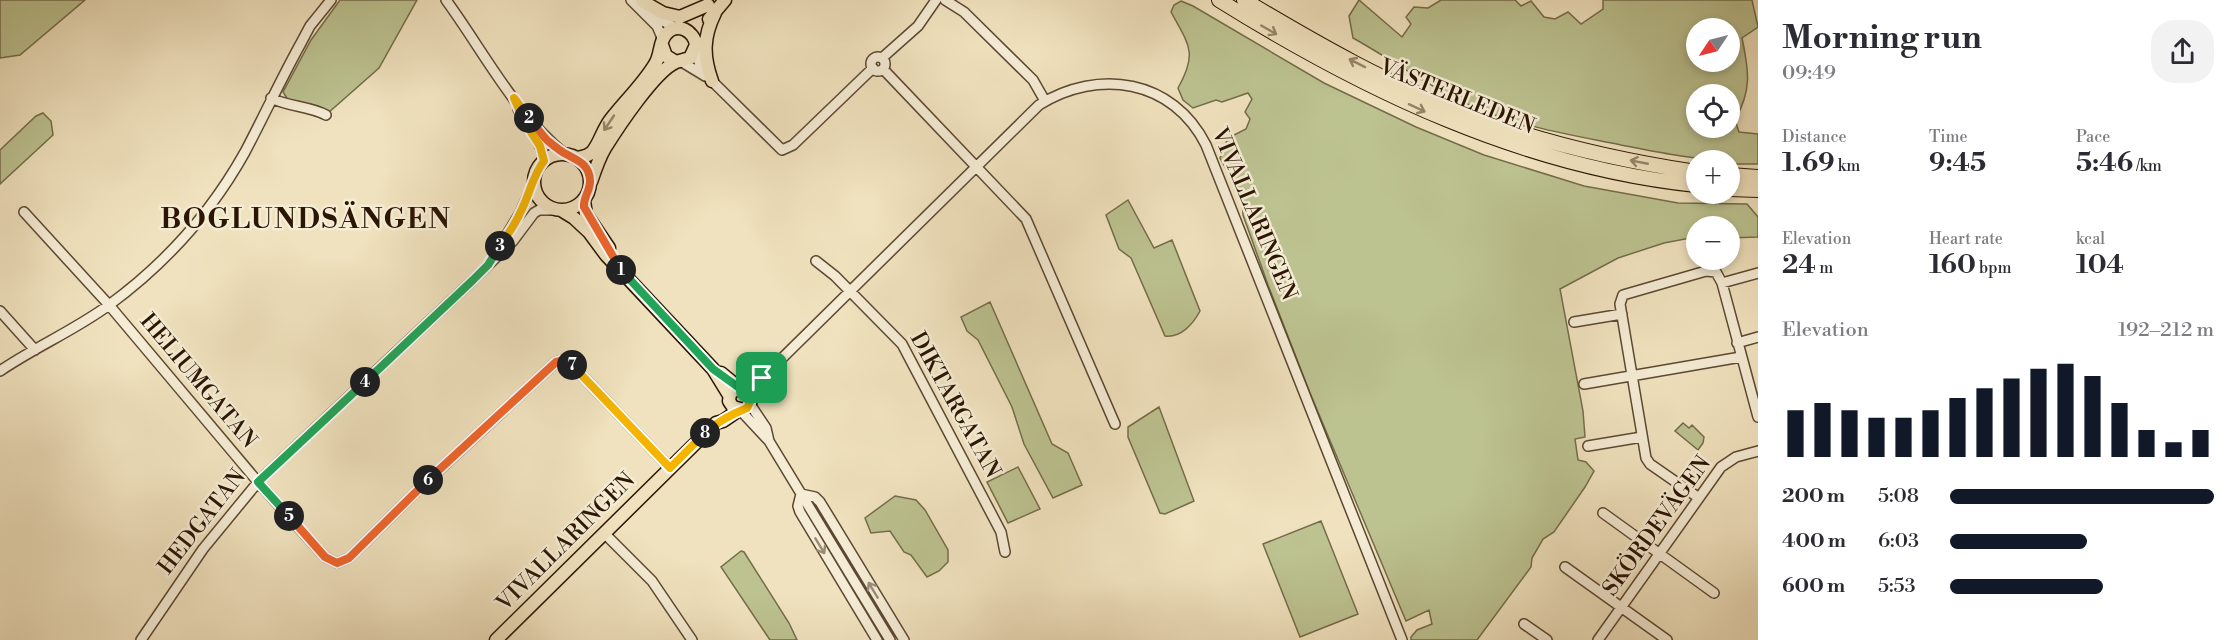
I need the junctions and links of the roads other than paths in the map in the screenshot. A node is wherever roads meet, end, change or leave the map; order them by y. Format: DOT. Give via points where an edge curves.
graph roads {
  1 [pos="332,0"];
  2 [pos="446,0"];
  3 [pos="631,0"];
  4 [pos="641,0"];
  5 [pos="725,0"];
  6 [pos="936,0"];
  7 [pos="945,0"];
  8 [pos="1219,0"];
  9 [pos="1244,0"];
  10 [pos="712,6"];
  11 [pos="680,28"];
  12 [pos="662,42"];
  13 [pos="695,45"];
  14 [pos="882,58"];
  15 [pos="679,62"];
  16 [pos="873,68"];
  17 [pos="883,69"];
  18 [pos="712,81"];
  19 [pos="272,98"];
  20 [pos="514,98"];
  21 [pos="1045,101"];
  22 [pos="326,115"];
  23 [pos="571,156"];
  24 [pos="544,161"];
  25 [pos="976,166"];
  26 [pos="1686,170"];
  27 [pos="1740,176"];
  28 [pos="1758,177"];
  29 [pos="534,182"];
  30 [pos="590,183"];
  31 [pos="1686,183"];
  32 [pos="1740,189"];
  33 [pos="1758,190"];
  34 [pos="584,201"];
  35 [pos="558,210"];
  36 [pos="24,212"];
  37 [pos="816,261"];
  38 [pos="488,265"];
  39 [pos="622,270"];
  40 [pos="1758,273"];
  41 [pos="1722,283"];
  42 [pos="849,291"];
  43 [pos="109,305"];
  44 [pos="0,311"];
  45 [pos="1622,314"];
  46 [pos="1574,322"];
  47 [pos="1758,337"];
  48 [pos="1737,343"];
  49 [pos="34,350"];
  50 [pos="1741,357"];
  51 [pos="0,371"];
  52 [pos="1632,377"];
  53 [pos="1584,384"];
  54 [pos="1755,395"];
  55 [pos="740,399"];
  56 [pos="1758,417"];
  57 [pos="1115,424"];
  58 [pos="1642,437"];
  59 [pos="1587,446"];
  60 [pos="1758,452"];
  61 [pos="670,468"];
  62 [pos="258,482"];
  63 [pos="801,494"];
  64 [pos="1699,498"];
  65 [pos="1604,513"];
  66 [pos="604,533"];
  67 [pos="1005,552"];
  68 [pos="1661,553"];
  69 [pos="1565,567"];
  70 [pos="1714,593"];
  71 [pos="1621,608"];
  72 [pos="1524,624"];
  73 [pos="499,639"];
  74 [pos="141,640"];
  75 [pos="692,640"];
  76 [pos="877,640"];
  77 [pos="890,640"];
  78 [pos="904,640"];
  79 [pos="1401,640"];
  80 [pos="1547,640"];
  81 [pos="1598,640"];
  82 [pos="1667,640"];
  1 -- 19 [label="street" via="310,26"];
  2 -- 20 [label="street"];
  3 -- 12 [label="street" via="657,26"];
  4 -- 10 [label="main road" via="663,14 680,17"];
  4 -- 11 [label="street" via="663,21"];
  5 -- 10 [label="main road"];
  6 -- 14 [label="street" via="918,26"];
  7 -- 21 [label="street" via="964,12 1033,80"];
  8 -- 31 [label="highway, VÄSTERLEDEN, one-way" via="1327,63 1460,126 1592,167"];
  26 -- 9 [label="highway, VÄSTERLEDEN, one-way" via="1593,153 1465,114 1355,63"];
  10 -- 11 [label="main road"];
  10 -- 13 [label="main road"];
  10 -- 18 [label="main road" via="704,52"];
  11 -- 12 [label="main road" via="668,32"];
  11 -- 13 [label="main road" via="689,31"];
  12 -- 15 [label="main road" via="666,56"];
  12 -- 23 [label="main road, one-way" via="655,64 609,121 592,153"];
  13 -- 15 [label="main road" via="690,58"];
  13 -- 18 [label="street" via="700,65"];
  14 -- 16 [label="street" via="873,60"];
  14 -- 17 [label="street"];
  15 -- 18 [label="street"];
  15 -- 30 [label="main road" via="669,65 652,83 604,148"];
  16 -- 17 [label="street"];
  16 -- 18 [label="street" via="794,145 784,150"];
  17 -- 25 [label="street"];
  19 -- 22 [label="street"];
  19 -- 43 [label="street" via="244,154 196,224 163,260"];
  20 -- 23 [label="street" via="546,139"];
  20 -- 24 [label="street"];
  21 -- 25 [label="street, VIVALLARINGEN"];
  21 -- 79 [label="street, VIVALLARINGEN" via="1086,85 1129,85 1169,102 1199,132 1220,176"];
  23 -- 24 [label="main road" via="552,156"];
  23 -- 30 [label="main road" via="584,165"];
  24 -- 29 [label="main road"];
  25 -- 42 [label="street, VIVALLARINGEN"];
  25 -- 57 [label="street" via="1030,226"];
  27 -- 28 [label="highway"];
  29 -- 35 [label="main road" via="539,199"];
  29 -- 38 [label="street, HEDGATAN"];
  30 -- 34 [label="main road"];
  32 -- 33 [label="highway"];
  34 -- 35 [label="main road"];
  34 -- 39 [label="main road" via="586,214"];
  35 -- 38 [label="street, HEDGATAN" via="534,213"];
  35 -- 39 [label="main road" via="589,232"];
  36 -- 43 [label="street, HELIUMGATAN"];
  37 -- 42 [label="street, DIKTARGATAN"];
  38 -- 62 [label="street, HEDGATAN"];
  39 -- 55 [label="main road"];
  40 -- 41 [label="street"];
  41 -- 45 [label="street" via="1712,270 1628,292 1621,299"];
  41 -- 48 [label="street"];
  42 -- 55 [label="street, VIVALLARINGEN" via="762,378 759,386"];
  42 -- 67 [label="street, DIKTARGATAN" via="906,350 1001,532"];
  43 -- 49 [label="street"];
  43 -- 62 [label="street, HELIUMGATAN"];
  44 -- 49 [label="street"];
  45 -- 46 [label="street"];
  45 -- 52 [label="street"];
  47 -- 48 [label="street"];
  48 -- 50 [label="street"];
  49 -- 51 [label="street"];
  50 -- 52 [label="street"];
  50 -- 54 [label="street"];
  52 -- 53 [label="street"];
  52 -- 58 [label="street"];
  54 -- 56 [label="street"];
  55 -- 61 [label="main road, VIVALLARINGEN" via="718,416 716,423"];
  55 -- 63 [label="street" via="766,428 769,441"];
  58 -- 59 [label="street"];
  58 -- 64 [label="street" via="1647,460"];
  60 -- 64 [label="street, SKÖRDEVÄGEN" via="1725,463"];
  61 -- 62 [label="street, HELIUMGATAN" via="564,360 538,377 349,558 337,563 325,557"];
  61 -- 66 [label="main road, VIVALLARINGEN"];
  62 -- 74 [label="street, HEDGATAN" via="203,549"];
  63 -- 76 [label="street, one-way" via="800,512"];
  63 -- 77 [label="street"];
  78 -- 63 [label="street, one-way" via="820,502"];
  64 -- 68 [label="street, SKÖRDEVÄGEN"];
  65 -- 68 [label="street"];
  66 -- 73 [label="main road, VIVALLARINGEN"];
  66 -- 75 [label="street" via="652,581"];
  68 -- 70 [label="street"];
  68 -- 71 [label="street, SKÖRDEVÄGEN"];
  69 -- 71 [label="street"];
  71 -- 81 [label="street, SKÖRDEVÄGEN"];
  71 -- 82 [label="street"];
  72 -- 80 [label="street"];
}
